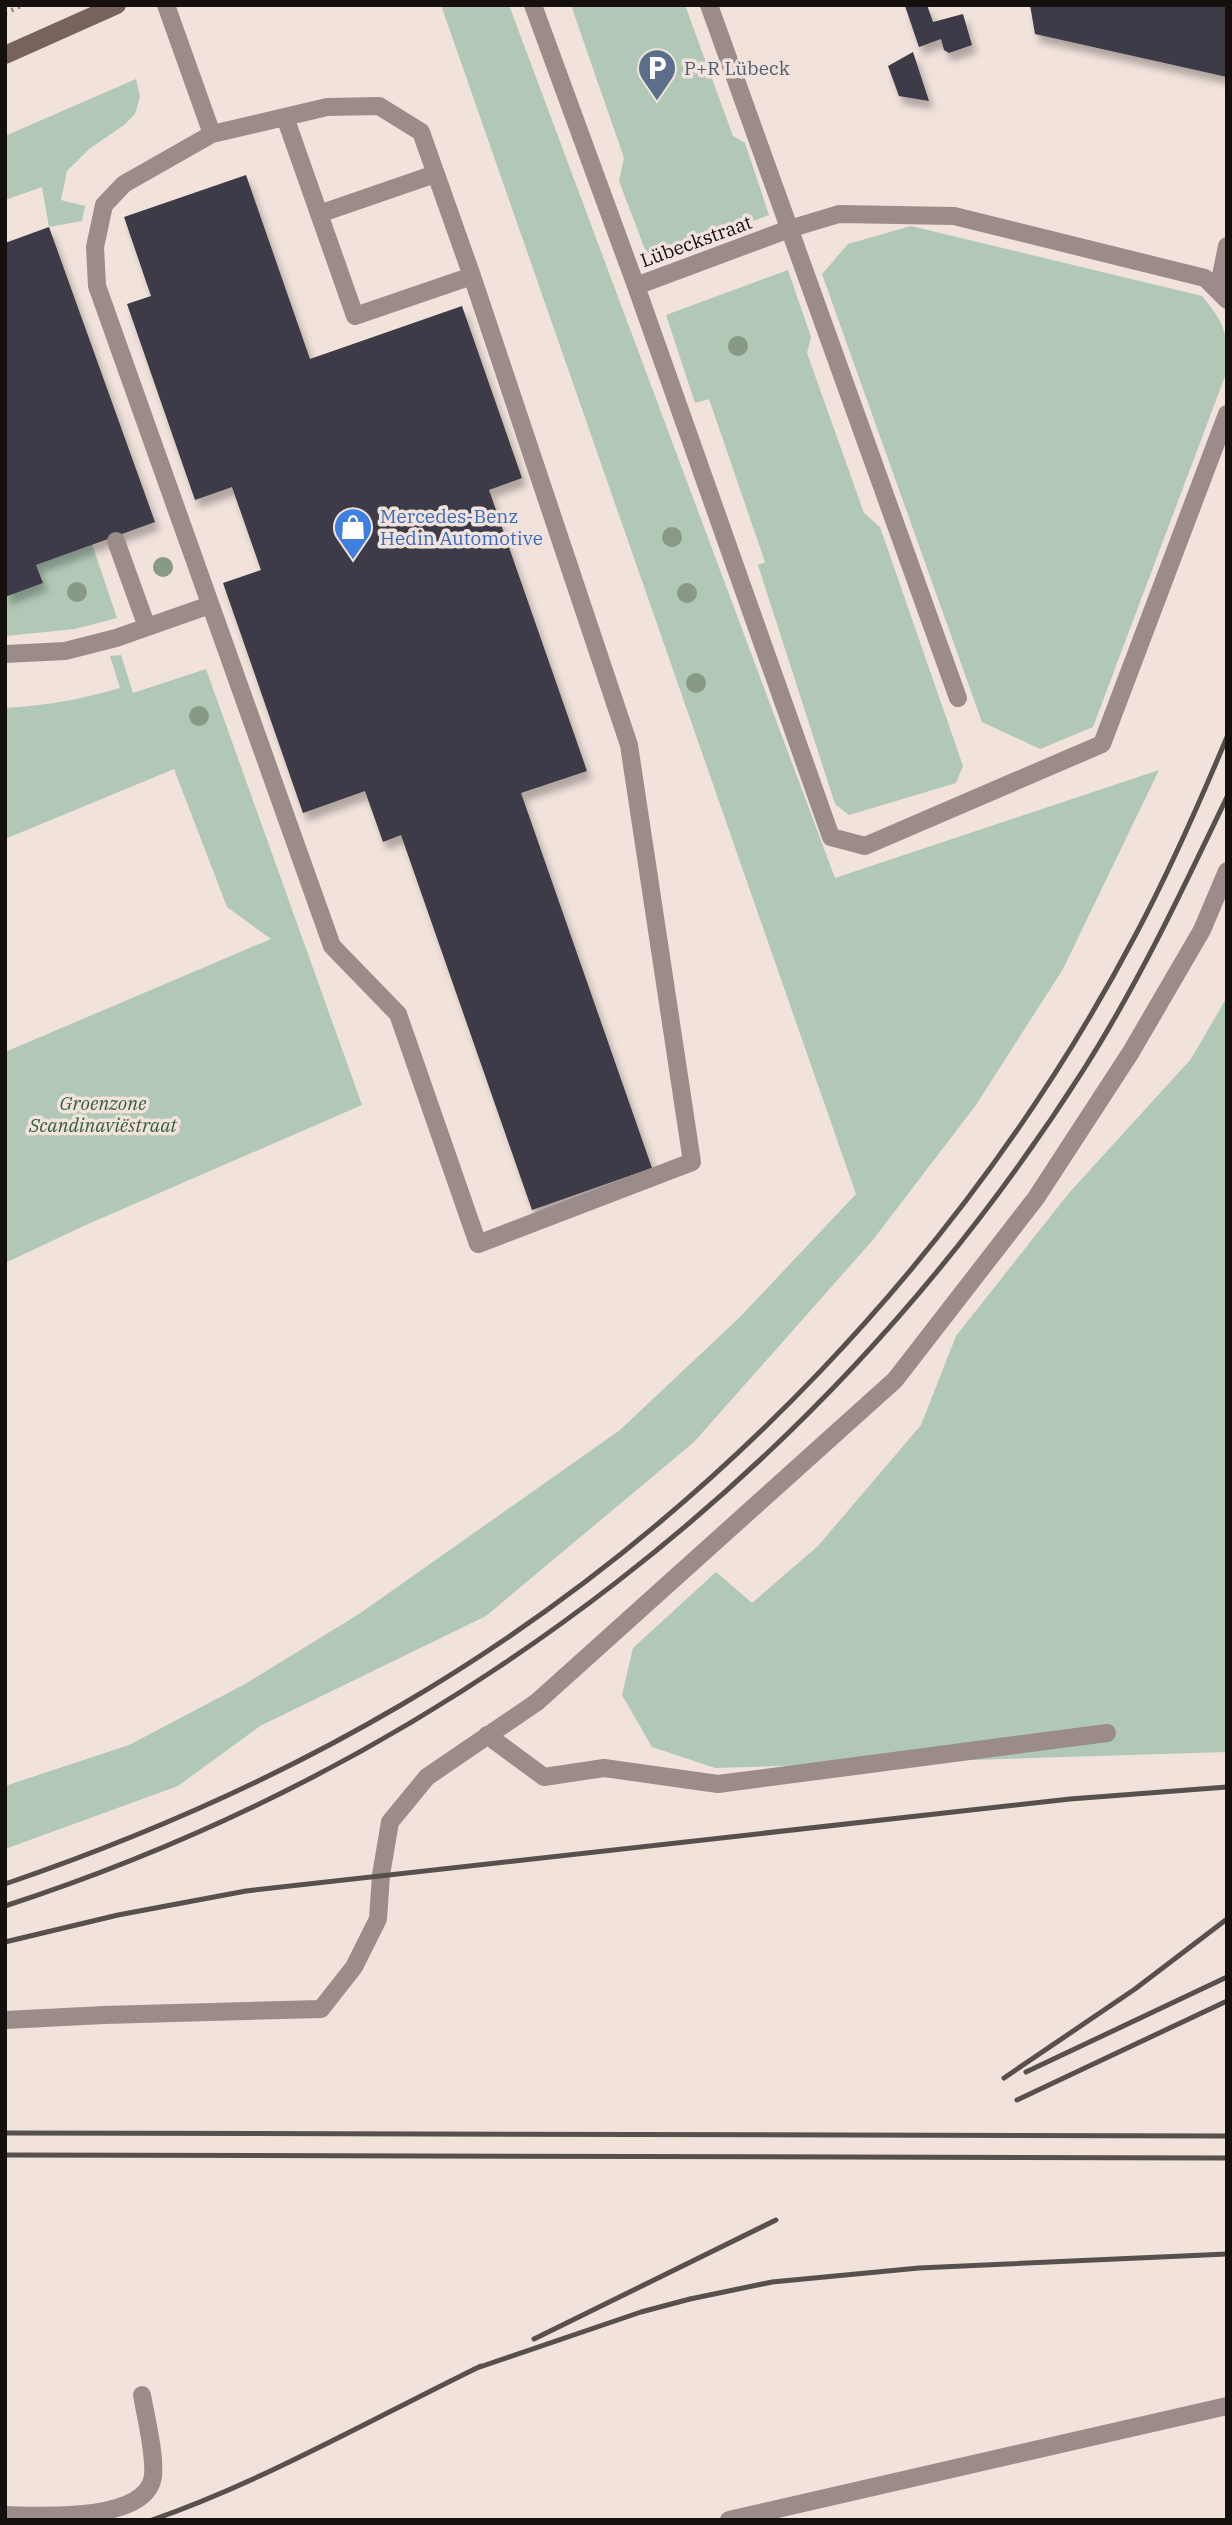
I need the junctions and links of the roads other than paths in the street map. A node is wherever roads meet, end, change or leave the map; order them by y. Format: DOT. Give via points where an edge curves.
graph roads {
  1 [pos="117,5"];
  2 [pos="166,5"];
  3 [pos="533,5"];
  4 [pos="709,5"];
  5 [pos="5,55"];
  6 [pos="285,117"];
  7 [pos="212,134"];
  8 [pos="435,174"];
  9 [pos="319,214"];
  10 [pos="789,229"];
  11 [pos="1227,246"];
  12 [pos="472,276"];
  13 [pos="636,286"];
  14 [pos="1222,295"];
  15 [pos="1227,414"];
  16 [pos="116,541"];
  17 [pos="210,605"];
  18 [pos="146,627"];
  19 [pos="5,654"];
  20 [pos="958,698"];
  21 [pos="1227,871"];
  22 [pos="1107,1733"];
  23 [pos="487,1735"];
  24 [pos="5,2020"];
  25 [pos="142,2395"];
  26 [pos="1227,2406"];
  27 [pos="5,2515"];
  28 [pos="729,2520"];
  1 -- 5 [label="main road"];
  2 -- 7 [label="street"];
  3 -- 13 [label="street, Lübeckstraat"];
  4 -- 10 [label="street"];
  6 -- 7 [label="street"];
  6 -- 8 [label="street" via="327,107 379,106 421,132"];
  6 -- 9 [label="street"];
  7 -- 17 [label="street" via="124,184 104,205 95,247 97,286"];
  8 -- 9 [label="street"];
  8 -- 12 [label="street"];
  9 -- 12 [label="street" via="355,316"];
  10 -- 13 [label="street, Lübeckstraat"];
  10 -- 14 [label="street, Lübeckstraat" via="839,214 954,216 1205,278"];
  10 -- 20 [label="street"];
  11 -- 14 [label="street"];
  12 -- 17 [label="street" via="629,745 692,1162 478,1244 398,1014 332,946"];
  13 -- 15 [label="street" via="831,837 866,846 1102,744"];
  16 -- 18 [label="street"];
  17 -- 18 [label="street"];
  18 -- 19 [label="street" via="65,651"];
  21 -- 23 [label="street" via="1202,930 1095,1108 1036,1198 895,1380 537,1702"];
  22 -- 23 [label="street" via="718,1784 604,1769 544,1777"];
  23 -- 24 [label="street" via="426,1777 390,1822 377,1919 354,1967 321,2009"];
  25 -- 27 [label="street" via="153,2476 149,2489 133,2501 79,2516"];
  26 -- 28 [label="street"];
}
